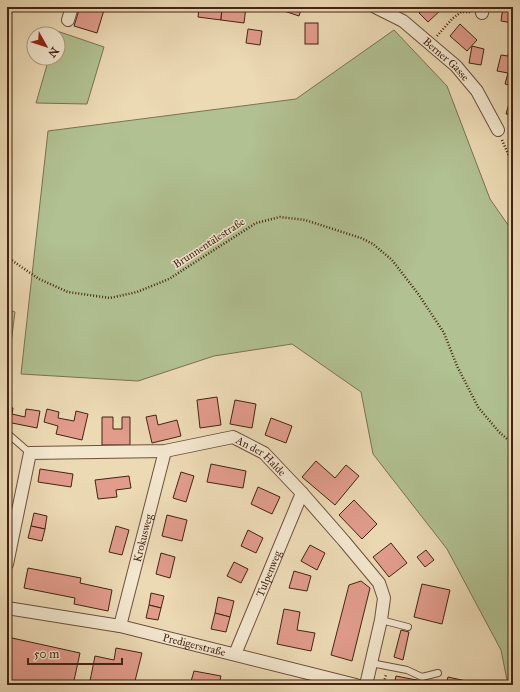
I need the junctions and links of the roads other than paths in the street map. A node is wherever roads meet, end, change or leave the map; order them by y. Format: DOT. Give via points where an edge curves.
graph roads {
  1 [pos="72,7"];
  2 [pos="375,7"];
  3 [pos="68,20"];
  4 [pos="498,130"];
  5 [pos="7,433"];
  6 [pos="165,451"];
  7 [pos="30,454"];
  8 [pos="302,494"];
  9 [pos="7,564"];
  10 [pos="7,608"];
  11 [pos="381,620"];
  12 [pos="120,626"];
  13 [pos="408,627"];
  14 [pos="235,654"];
  15 [pos="371,663"];
  16 [pos="438,673"];
  17 [pos="356,685"];
  18 [pos="366,685"];
  1 -- 3 [label="street"];
  2 -- 4 [label="street, Berner Gasse" via="403,20 456,66 477,91"];
  5 -- 7 [label="lane"];
  6 -- 7 [label="street, An der Halde"];
  6 -- 8 [label="street, An der Halde" via="233,437 264,453"];
  6 -- 12 [label="street, Krokusweg"];
  7 -- 9 [label="street"];
  8 -- 11 [label="street, An der Halde" via="379,583 384,598"];
  8 -- 14 [label="street, Tulpenweg"];
  10 -- 12 [label="street, Predigerstraße"];
  11 -- 13 [label="lane"];
  11 -- 15 [label="street, An der Halde"];
  12 -- 14 [label="street, Predigerstraße"];
  14 -- 17 [label="street, Predigerstraße"];
  15 -- 16 [label="lane" via="407,670 422,677"];
  15 -- 18 [label="street, An der Halde"];
}
